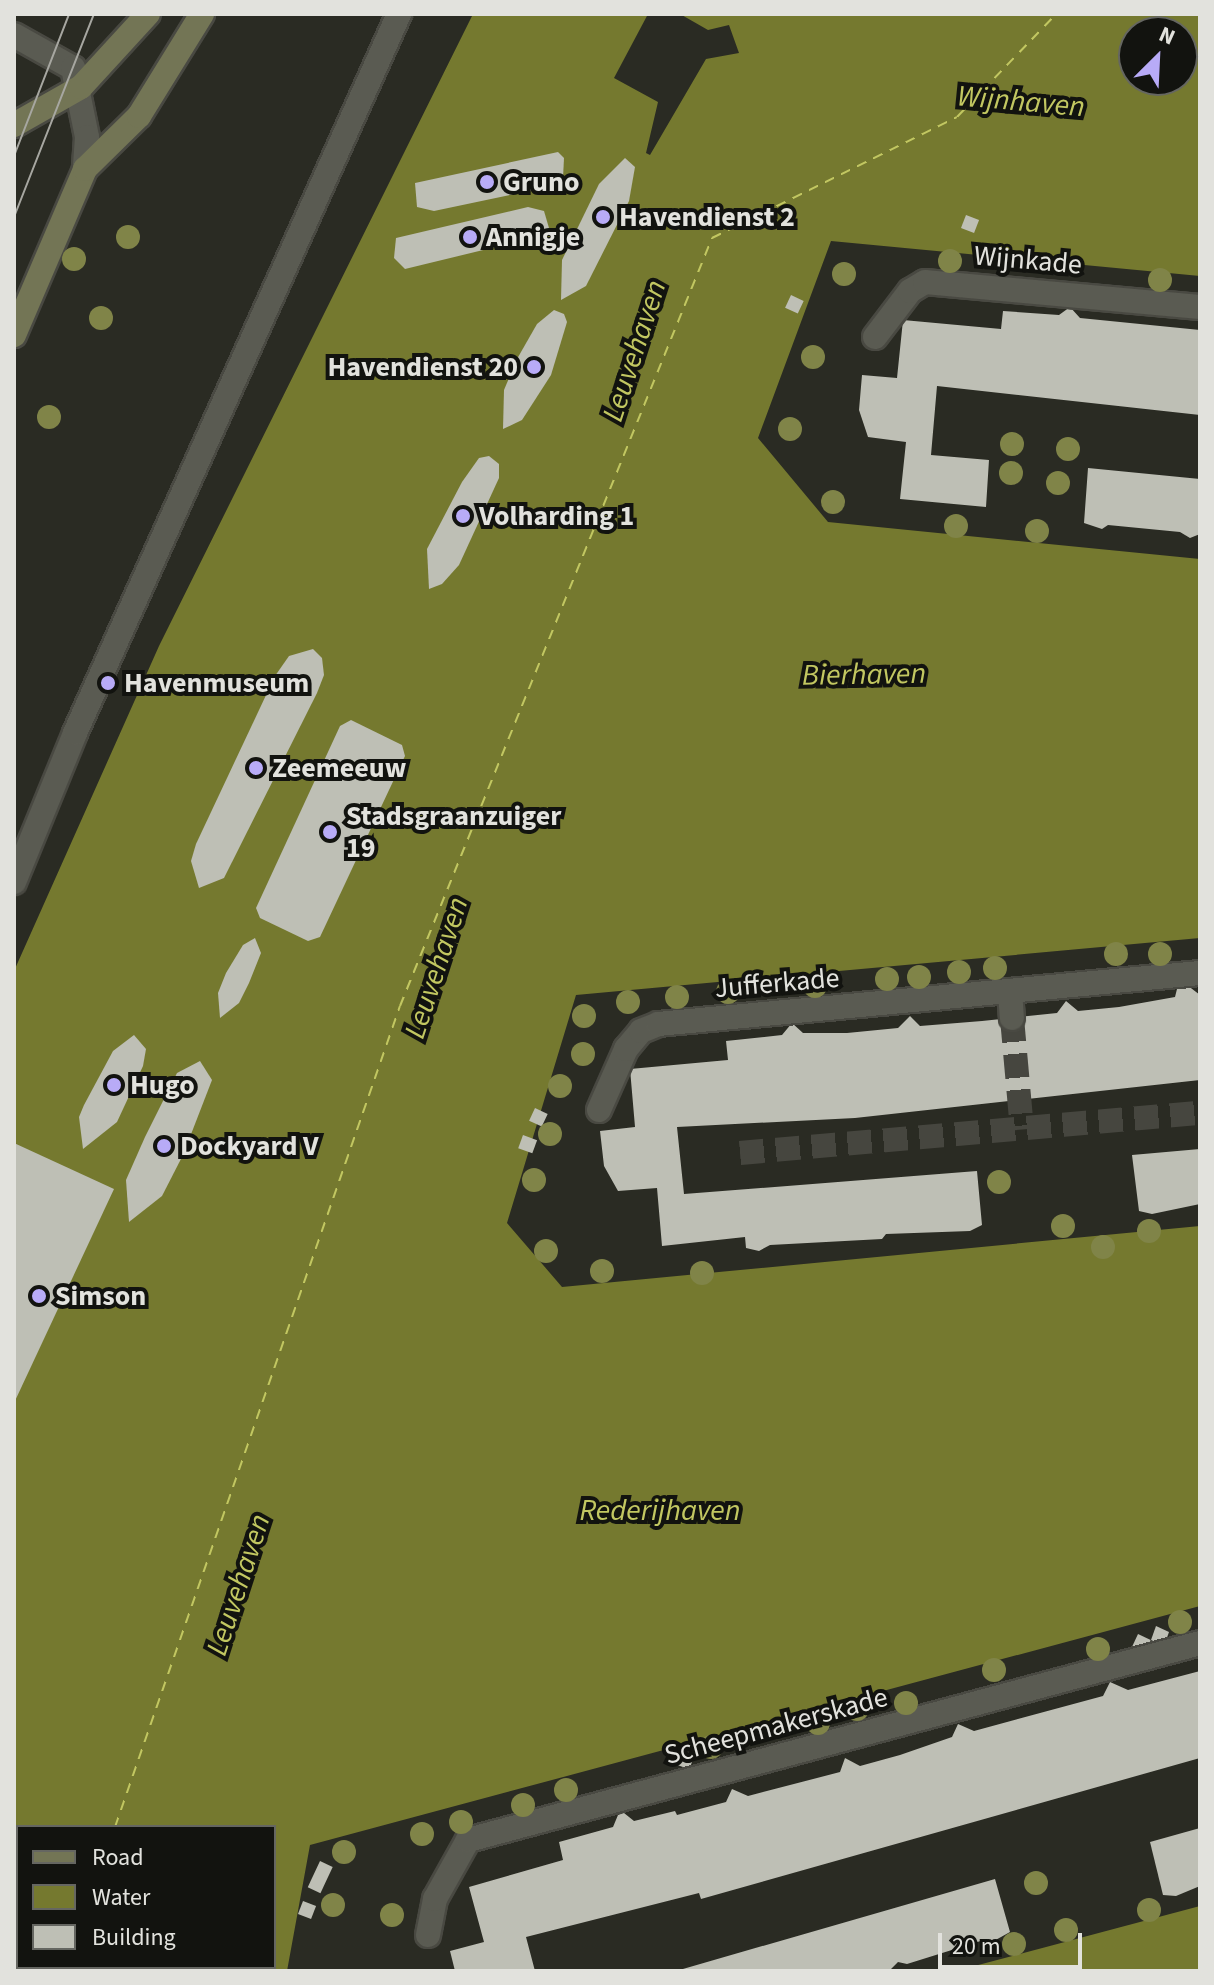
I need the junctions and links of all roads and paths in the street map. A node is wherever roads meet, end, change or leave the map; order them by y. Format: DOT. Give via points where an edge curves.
graph roads {
  1 [pos="148,14"];
  2 [pos="202,14"];
  3 [pos="399,14"];
  4 [pos="14,35"];
  5 [pos="81,87"];
  6 [pos="14,125"];
  7 [pos="85,169"];
  8 [pos="1200,307"];
  9 [pos="14,335"];
  10 [pos="875,337"];
  11 [pos="14,882"];
  12 [pos="1200,973"];
  13 [pos="1010,991"];
  14 [pos="1012,1018"];
  15 [pos="599,1110"];
  16 [pos="1200,1643"];
  17 [pos="428,1935"];
  1 -- 5 [label="main road" via="131,39"];
  2 -- 7 [label="main road" via="139,116"];
  3 -- 11 [label="street" via="75,733"];
  4 -- 5 [label="street" via="73,68"];
  5 -- 6 [label="main road"];
  5 -- 7 [label="street"];
  7 -- 9 [label="main road"];
  8 -- 10 [label="street, Wijnkade" via="925,282 910,291"];
  12 -- 13 [label="street, Jufferkade"];
  13 -- 14 [label="street"];
  13 -- 15 [label="street, Jufferkade" via="649,1026 626,1049"];
  16 -- 17 [label="street, Scheepmakerskade" via="468,1840 435,1899"];
}
